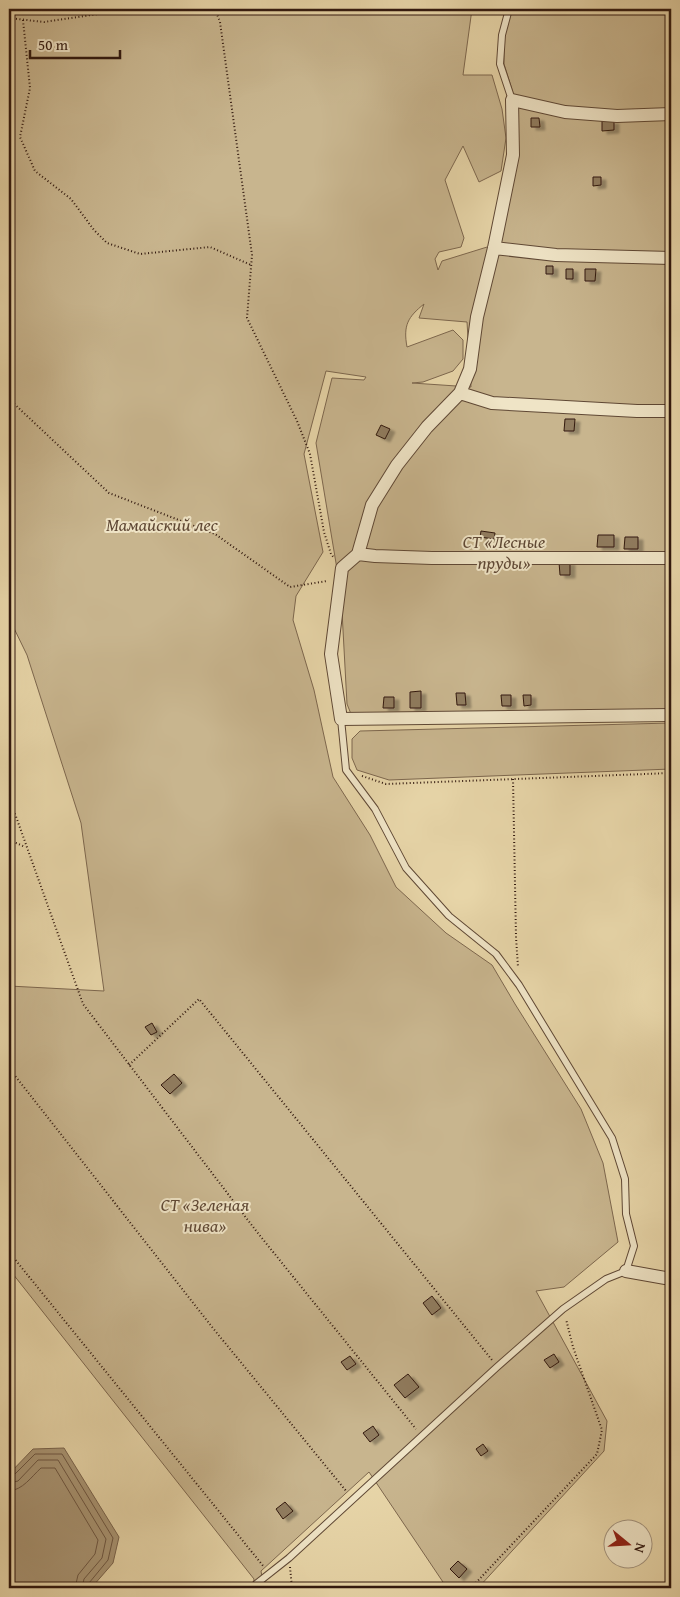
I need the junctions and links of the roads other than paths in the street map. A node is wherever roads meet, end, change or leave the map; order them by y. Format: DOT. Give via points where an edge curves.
graph roads {
  1 [pos="510,9"];
  2 [pos="512,100"];
  3 [pos="671,114"];
  4 [pos="494,248"];
  5 [pos="671,258"];
  6 [pos="460,393"];
  7 [pos="671,411"];
  8 [pos="358,554"];
  9 [pos="671,558"];
  10 [pos="671,715"];
  11 [pos="341,719"];
  12 [pos="626,1270"];
  13 [pos="671,1279"];
  14 [pos="251,1588"];
  1 -- 2 [label="lane" via="502,35 500,64"];
  2 -- 3 [label="street" via="565,112 617,116"];
  2 -- 4 [label="street" via="514,155"];
  4 -- 5 [label="street" via="556,255"];
  4 -- 6 [label="street" via="477,318 470,369"];
  6 -- 7 [label="street" via="492,403"];
  6 -- 8 [label="street" via="397,465 372,505"];
  8 -- 9 [label="street" via="432,558"];
  8 -- 11 [label="street" via="340,574 331,654"];
  10 -- 11 [label="street"];
  11 -- 12 [label="lane" via="346,770 375,809 406,868 450,916 496,954 519,985 612,1138 625,1179 626,1214 634,1246"];
  12 -- 13 [label="street"];
  12 -- 14 [label="lane" via="606,1279 563,1309 289,1558"];
}
